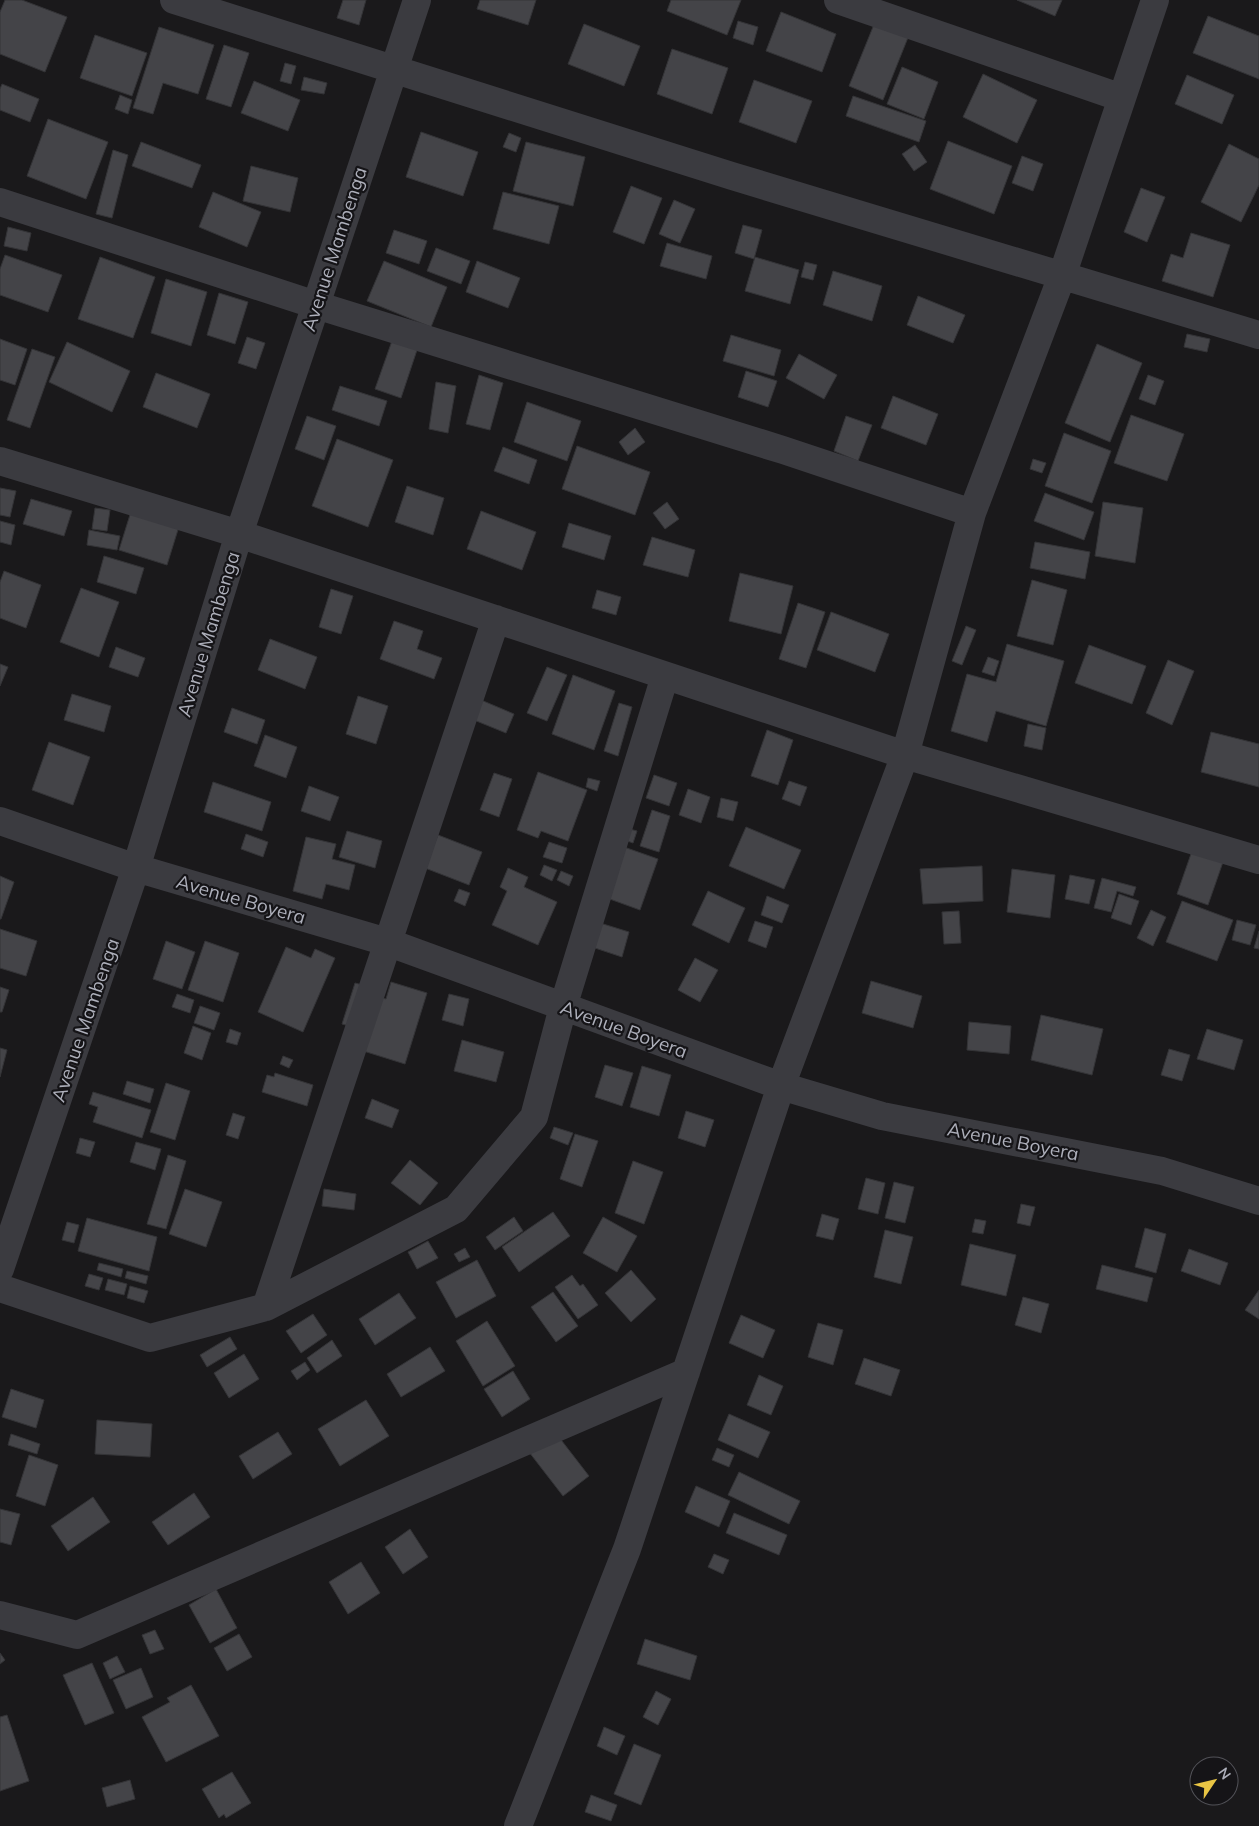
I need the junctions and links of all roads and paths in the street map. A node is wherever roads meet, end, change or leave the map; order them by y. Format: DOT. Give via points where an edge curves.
graph roads {
  1 [pos="174,0"];
  2 [pos="417,0"];
  3 [pos="838,0"];
  4 [pos="1155,0"];
  5 [pos="393,68"];
  6 [pos="1122,98"];
  7 [pos="0,202"];
  8 [pos="1062,276"];
  9 [pos="316,305"];
  10 [pos="1259,335"];
  11 [pos="0,461"];
  12 [pos="972,514"];
  13 [pos="239,534"];
  14 [pos="496,619"];
  15 [pos="665,676"];
  16 [pos="905,755"];
  17 [pos="0,821"];
  18 [pos="1259,860"];
  19 [pos="136,868"];
  20 [pos="387,942"];
  21 [pos="563,1007"];
  22 [pos="780,1086"];
  23 [pos="1259,1201"];
  24 [pos="0,1269"];
  25 [pos="0,1288"];
  26 [pos="266,1307"];
  27 [pos="686,1372"];
  28 [pos="0,1615"];
  29 [pos="518,1826"];
  1 -- 5 [label="street"];
  2 -- 5 [label="street, Avenue Mambenga"];
  3 -- 6 [label="street"];
  4 -- 6 [label="street"];
  5 -- 8 [label="street"];
  5 -- 9 [label="street, Avenue Mambenga"];
  6 -- 8 [label="street"];
  7 -- 9 [label="street"];
  8 -- 10 [label="street"];
  8 -- 12 [label="street"];
  9 -- 12 [label="street" via="783,450"];
  9 -- 13 [label="street, Avenue Mambenga"];
  11 -- 13 [label="street"];
  12 -- 16 [label="street"];
  13 -- 14 [label="street"];
  13 -- 19 [label="street, Avenue Mambenga"];
  14 -- 15 [label="street"];
  14 -- 20 [label="street"];
  15 -- 16 [label="street"];
  15 -- 21 [label="street"];
  16 -- 18 [label="street"];
  16 -- 22 [label="street"];
  17 -- 19 [label="street, Avenue Boyera"];
  19 -- 20 [label="street, Avenue Boyera"];
  19 -- 24 [label="street, Avenue Mambenga"];
  20 -- 21 [label="street, Avenue Boyera"];
  20 -- 26 [label="street"];
  21 -- 22 [label="street, Avenue Boyera"];
  21 -- 26 [label="street" via="534,1117 456,1209"];
  22 -- 23 [label="street, Avenue Boyera" via="882,1116 1162,1171"];
  22 -- 27 [label="street"];
  25 -- 26 [label="street" via="150,1338"];
  27 -- 28 [label="street" via="77,1634"];
  27 -- 29 [label="street" via="627,1549"];
}
